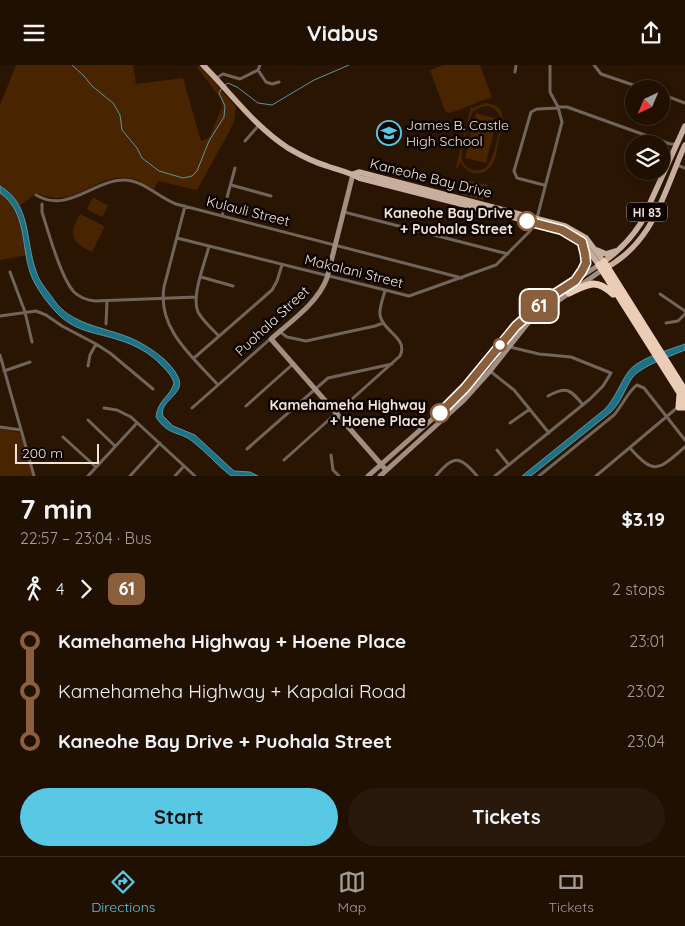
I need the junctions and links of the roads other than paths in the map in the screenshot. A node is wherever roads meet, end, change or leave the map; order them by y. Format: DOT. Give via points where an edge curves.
graph roads {
  1 [pos="202,65"];
  2 [pos="260,65"];
  3 [pos="516,65"];
  4 [pos="550,65"];
  5 [pos="594,65"];
  6 [pos="258,71"];
  7 [pos="514,72"];
  8 [pos="216,78"];
  9 [pos="625,82"];
  10 [pos="279,83"];
  11 [pos="670,97"];
  12 [pos="685,103"];
  13 [pos="558,107"];
  14 [pos="259,125"];
  15 [pos="685,126"];
  16 [pos="685,131"];
  17 [pos="244,141"];
  18 [pos="676,144"];
  19 [pos="685,145"];
  20 [pos="670,159"];
  21 [pos="677,165"];
  22 [pos="235,168"];
  23 [pos="670,168"];
  24 [pos="685,168"];
  25 [pos="353,175"];
  26 [pos="661,180"];
  27 [pos="231,185"];
  28 [pos="544,185"];
  29 [pos="36,195"];
  30 [pos="272,196"];
  31 [pos="42,204"];
  32 [pos="185,206"];
  33 [pos="648,211"];
  34 [pos="344,212"];
  35 [pos="222,215"];
  36 [pos="656,215"];
  37 [pos="536,221"];
  38 [pos="177,238"];
  39 [pos="583,243"];
  40 [pos="335,244"];
  41 [pos="209,246"];
  42 [pos="596,249"];
  43 [pos="618,251"];
  44 [pos="508,254"];
  45 [pos="619,260"];
  46 [pos="282,265"];
  47 [pos="603,266"];
  48 [pos="10,272"];
  49 [pos="447,273"];
  50 [pos="327,276"];
  51 [pos="201,277"];
  52 [pos="462,278"];
  53 [pos="575,281"];
  54 [pos="617,282"];
  55 [pos="447,283"];
  56 [pos="233,286"];
  57 [pos="385,291"];
  58 [pos="557,292"];
  59 [pos="569,293"];
  60 [pos="660,294"];
  61 [pos="196,297"];
  62 [pos="562,298"];
  63 [pos="162,299"];
  64 [pos="107,301"];
  65 [pos="620,301"];
  66 [pos="25,312"];
  67 [pos="685,313"];
  68 [pos="0,316"];
  69 [pos="383,323"];
  70 [pos="666,323"];
  71 [pos="106,324"];
  72 [pos="279,331"];
  73 [pos="219,336"];
  74 [pos="271,339"];
  75 [pos="32,342"];
  76 [pos="502,342"];
  77 [pos="96,344"];
  78 [pos="509,347"];
  79 [pos="658,354"];
  80 [pos="0,355"];
  81 [pos="194,359"];
  82 [pos="30,362"];
  83 [pos="293,364"];
  84 [pos="392,364"];
  85 [pos="88,366"];
  86 [pos="4,371"];
  87 [pos="490,371"];
  88 [pos="218,385"];
  89 [pos="153,389"];
  90 [pos="315,389"];
  91 [pos="683,391"];
  92 [pos="548,395"];
  93 [pos="453,400"];
  94 [pos="683,404"];
  95 [pos="583,405"];
  96 [pos="246,406"];
  97 [pos="104,407"];
  98 [pos="458,407"];
  99 [pos="192,408"];
  100 [pos="530,409"];
  101 [pos="336,413"];
  102 [pos="666,418"];
  103 [pos="88,420"];
  104 [pos="137,423"];
  105 [pos="510,423"];
  106 [pos="0,427"];
  107 [pos="21,430"];
  108 [pos="548,433"];
  109 [pos="63,437"];
  110 [pos="685,440"];
  111 [pos="160,443"];
  112 [pos="115,446"];
  113 [pos="685,447"];
  114 [pos="630,448"];
  115 [pos="247,449"];
  116 [pos="497,450"];
  117 [pos="331,455"];
  118 [pos="284,460"];
  119 [pos="381,464"];
  120 [pos="509,465"];
  121 [pos="184,466"];
  122 [pos="96,467"];
  123 [pos="386,470"];
  124 [pos="34,476"];
  125 [pos="88,476"];
  126 [pos="130,476"];
  127 [pos="175,476"];
  128 [pos="195,476"];
  129 [pos="339,476"];
  130 [pos="368,476"];
  131 [pos="380,476"];
  132 [pos="436,476"];
  133 [pos="477,476"];
  134 [pos="495,476"];
  135 [pos="539,476"];
  136 [pos="596,476"];
  1 -- 8 [label="main road, Kaneohe Bay Drive"];
  2 -- 6 [label="street"];
  3 -- 7 [label="street"];
  4 -- 13 [label="street" via="550,92"];
  5 -- 9 [label="street" via="604,75"];
  6 -- 8 [label="street" via="239,79 223,74"];
  6 -- 10 [label="street" via="266,82"];
  8 -- 14 [label="main road, Kaneohe Bay Drive"];
  11 -- 12 [label="street"];
  13 -- 18 [label="street" via="567,107"];
  13 -- 28 [label="street" via="562,122"];
  13 -- 28 [label="street" via="536,109 530,113 514,171 517,178"];
  14 -- 17 [label="street"];
  14 -- 25 [label="main road, Kaneohe Bay Drive" via="303,156"];
  15 -- 18 [label="main road, HI 83"];
  16 -- 21 [label="main road"];
  18 -- 20 [label="main road, HI 83"];
  19 -- 21 [label="main road, HI 83"];
  21 -- 23 [label="main road"];
  21 -- 24 [label="street"];
  21 -- 36 [label="main road, HI 83"];
  22 -- 27 [label="street"];
  25 -- 34 [label="main road, Puohala Street"];
  25 -- 37 [label="main road, Kaneohe Bay Drive"];
  26 -- 33 [label="main road, HI 83"];
  27 -- 30 [label="street"];
  27 -- 35 [label="street"];
  28 -- 37 [label="street"];
  29 -- 32 [label="street, Kulauli Street" via="50,200 65,200 112,181 126,179"];
  31 -- 64 [label="street" via="56,254 71,288 86,299"];
  32 -- 35 [label="street, Kulauli Street"];
  32 -- 38 [label="street"];
  33 -- 36 [label="main road"];
  33 -- 43 [label="main road, HI 83" via="634,234"];
  34 -- 40 [label="main road, Puohala Street"];
  34 -- 44 [label="street"];
  35 -- 40 [label="street, Kulauli Street"];
  36 -- 45 [label="main road, HI 83" via="638,243"];
  37 -- 39 [label="main road, Kaneohe Bay Drive" via="566,232"];
  37 -- 42 [label="main road, Kaneohe Bay Drive" via="560,224 574,230"];
  37 -- 44 [label="street, Makalani Street"];
  38 -- 41 [label="street, Makalani Street"];
  38 -- 63 [label="street"];
  39 -- 47 [label="main road, Kaneohe Bay Drive"];
  39 -- 53 [label="main road" via="586,263"];
  40 -- 49 [label="street, Kulauli Street"];
  40 -- 50 [label="main road, Puohala Street"];
  41 -- 46 [label="street, Makalani Street"];
  41 -- 51 [label="street"];
  42 -- 43 [label="main road" via="606,254"];
  42 -- 47 [label="main road, Kaneohe Bay Drive"];
  43 -- 47 [label="main road, HI 83"];
  44 -- 52 [label="street, Makalani Street" via="496,265"];
  45 -- 47 [label="main road"];
  45 -- 54 [label="main road" via="612,269"];
  46 -- 50 [label="street, Makalani Street"];
  46 -- 73 [label="street" via="272,290"];
  47 -- 53 [label="main road"];
  47 -- 54 [label="highway"];
  47 -- 59 [label="main road"];
  47 -- 65 [label="highway"];
  48 -- 66 [label="street"];
  49 -- 52 [label="street, Kulauli Street"];
  49 -- 55 [label="street"];
  50 -- 57 [label="street, Makalani Street"];
  50 -- 72 [label="main road, Puohala Street" via="316,298"];
  51 -- 56 [label="street"];
  51 -- 61 [label="street"];
  52 -- 55 [label="street, Makalani Street"];
  53 -- 58 [label="main road"];
  54 -- 79 [label="highway"];
  55 -- 57 [label="street, Makalani Street" via="409,296"];
  57 -- 69 [label="street" via="380,312"];
  58 -- 62 [label="main road"];
  58 -- 76 [label="main road" via="535,308"];
  59 -- 62 [label="main road"];
  59 -- 65 [label="highway" via="596,283"];
  60 -- 67 [label="street"];
  61 -- 63 [label="street"];
  61 -- 73 [label="street" via="199,313"];
  62 -- 78 [label="main road" via="532,320"];
  63 -- 64 [label="street"];
  63 -- 81 [label="street" via="169,327"];
  64 -- 71 [label="street"];
  65 -- 79 [label="highway"];
  66 -- 68 [label="street"];
  66 -- 75 [label="street"];
  66 -- 77 [label="street" via="36,311 46,315"];
  67 -- 70 [label="street" via="678,321"];
  69 -- 72 [label="street" via="306,341 287,337"];
  69 -- 84 [label="street" via="402,346 400,357"];
  72 -- 74 [label="main road, Puohala Street"];
  73 -- 81 [label="street"];
  74 -- 83 [label="main road"];
  74 -- 88 [label="street, Puohala Street"];
  76 -- 78 [label="main road"];
  76 -- 93 [label="main road"];
  77 -- 85 [label="street"];
  77 -- 89 [label="street"];
  78 -- 87 [label="main road"];
  78 -- 95 [label="street" via="570,357 611,373"];
  79 -- 91 [label="highway"];
  80 -- 86 [label="street"];
  81 -- 88 [label="street"];
  82 -- 86 [label="street"];
  83 -- 90 [label="main road"];
  83 -- 96 [label="street"];
  84 -- 90 [label="street" via="333,376"];
  84 -- 101 [label="street"];
  86 -- 107 [label="street"];
  87 -- 98 [label="main road"];
  87 -- 100 [label="street" via="510,386"];
  88 -- 99 [label="street, Puohala Street"];
  90 -- 101 [label="main road"];
  90 -- 115 [label="street"];
  91 -- 94 [label="highway"];
  92 -- 95 [label="street" via="566,390"];
  93 -- 98 [label="main road"];
  93 -- 119 [label="main road"];
  94 -- 102 [label="street"];
  95 -- 108 [label="street"];
  97 -- 104 [label="street" via="121,411"];
  98 -- 123 [label="main road"];
  100 -- 105 [label="street"];
  100 -- 108 [label="street"];
  101 -- 118 [label="street"];
  101 -- 119 [label="main road"];
  102 -- 110 [label="street"];
  102 -- 114 [label="street"];
  102 -- 135 [label="street" via="643,386 636,385 614,415"];
  103 -- 112 [label="street"];
  104 -- 111 [label="street"];
  104 -- 112 [label="street"];
  106 -- 107 [label="street"];
  107 -- 124 [label="street"];
  108 -- 120 [label="street"];
  109 -- 122 [label="street"];
  111 -- 121 [label="street"];
  111 -- 126 [label="street"];
  112 -- 122 [label="street"];
  113 -- 114 [label="street" via="655,468 644,464"];
  114 -- 136 [label="street"];
  116 -- 120 [label="street"];
  117 -- 129 [label="street" via="333,470"];
  119 -- 123 [label="main road"];
  119 -- 130 [label="main road"];
  120 -- 134 [label="street"];
  121 -- 127 [label="street"];
  121 -- 128 [label="street"];
  122 -- 125 [label="street"];
  123 -- 131 [label="main road"];
  132 -- 133 [label="street" via="446,464 456,460 466,463"];
}
